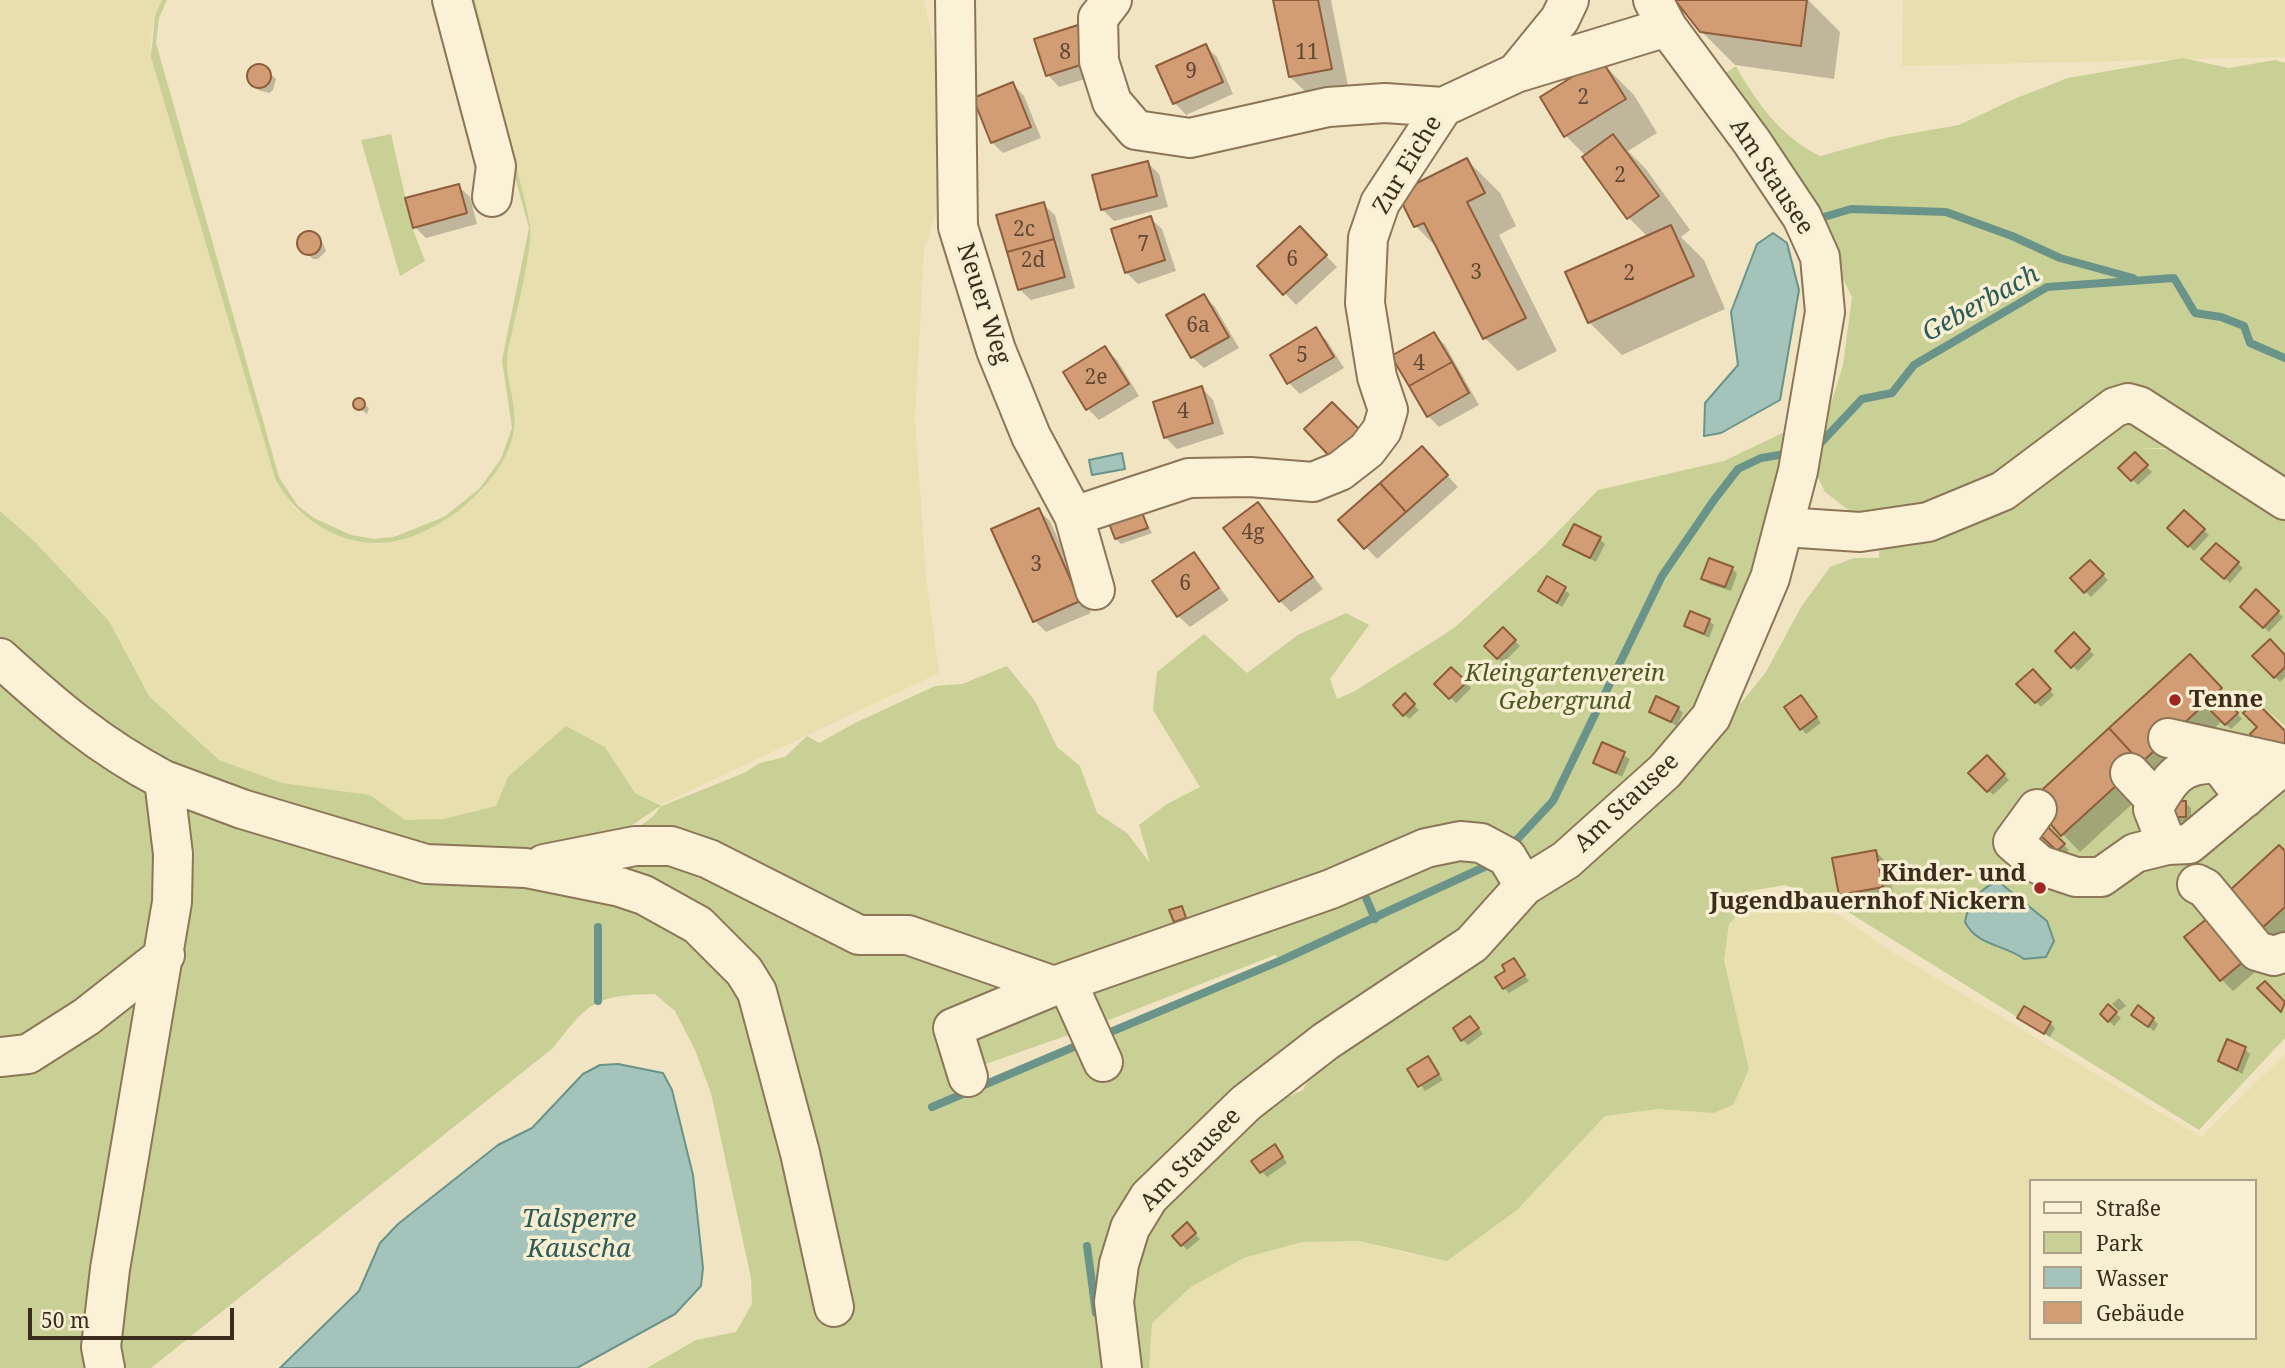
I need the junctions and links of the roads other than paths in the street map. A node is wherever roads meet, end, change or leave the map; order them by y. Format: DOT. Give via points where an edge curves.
graph roads {
  1 [pos="452,0"];
  2 [pos="955,0"];
  3 [pos="1112,0"];
  4 [pos="1569,0"];
  5 [pos="1660,14"];
  6 [pos="1516,73"];
  7 [pos="1710,88"];
  8 [pos="1443,107"];
  9 [pos="492,197"];
  10 [pos="2285,500"];
  11 [pos="1074,516"];
  12 [pos="1784,527"];
  13 [pos="1095,590"];
  14 [pos="0,658"];
  15 [pos="2168,738"];
  16 [pos="2212,755"];
  17 [pos="2285,764"];
  18 [pos="2130,773"];
  19 [pos="164,780"];
  20 [pos="2245,798"];
  21 [pos="2157,802"];
  22 [pos="2037,809"];
  23 [pos="2175,844"];
  24 [pos="1510,864"];
  25 [pos="526,868"];
  26 [pos="2285,952"];
  27 [pos="165,955"];
  28 [pos="1060,984"];
  29 [pos="0,1057"];
  30 [pos="1104,1062"];
  31 [pos="968,1077"];
  32 [pos="834,1307"];
  33 [pos="105,1368"];
  34 [pos="1122,1368"];
  1 -- 9 [label="street" via="496,166"];
  2 -- 11 [label="street, Neuer Weg" via="958,227 996,350 1031,436"];
  3 -- 8 [label="street, Zur Eiche" via="1098,18 1099,61 1112,102 1136,130 1190,138 1328,107 1385,103"];
  4 -- 6 [label="street, Zur Eiche" via="1560,19"];
  5 -- 6 [label="street, Zur Eiche"];
  5 -- 7 [label="street, Zur Eiche"];
  6 -- 8 [label="street, Zur Eiche"];
  7 -- 12 [label="street, Am Stausee" via="1752,142 1807,227 1820,257 1825,312"];
  8 -- 11 [label="street, Zur Eiche" via="1380,203 1368,239 1365,303 1377,377 1388,410 1382,430 1367,450 1340,471 1313,482 1189,478"];
  10 -- 12 [label="street" via="2128,403 2115,407 2003,491 1928,522 1860,532"];
  11 -- 13 [label="street, Neuer Weg"];
  12 -- 24 [label="street, Am Stausee" via="1770,578 1711,718 1665,771 1566,860"];
  14 -- 19 [label="street" via="116,755"];
  15 -- 16 [label="street"];
  16 -- 17 [label="street"];
  16 -- 20 [label="street"];
  16 -- 21 [label="street" via="2167,783"];
  17 -- 20 [label="street"];
  18 -- 21 [label="street"];
  19 -- 25 [label="street" via="242,809 426,864"];
  19 -- 27 [label="street" via="173,855"];
  20 -- 23 [label="street" via="2189,844"];
  21 -- 23 [label="street" via="2153,809"];
  22 -- 23 [label="street" via="2013,842 2040,865 2076,877 2101,877 2135,853"];
  23 -- 26 [label="street" via="2193,899 2205,888 2257,951 2274,956"];
  24 -- 28 [label="street" via="1481,843 1460,841 1426,848 1331,889"];
  24 -- 34 [label="street, Am Stausee" via="1472,944 1326,1041 1246,1103 1149,1197 1130,1228 1119,1264 1114,1302"];
  25 -- 28 [label="street" via="635,846 671,846 709,859 859,935 908,935"];
  25 -- 32 [label="street" via="620,887 671,907 698,925 744,971 766,1018"];
  27 -- 29 [label="street" via="86,1017 27,1054"];
  27 -- 33 [label="street" via="110,1269 101,1347"];
  28 -- 30 [label="street"];
  28 -- 31 [label="street" via="953,1028"];
}
